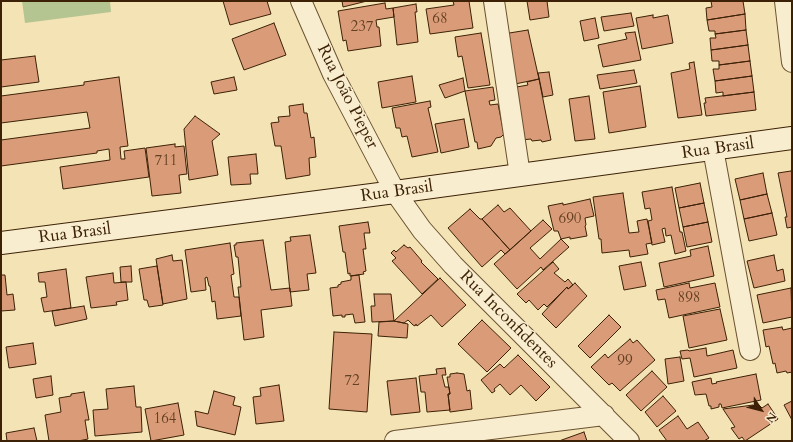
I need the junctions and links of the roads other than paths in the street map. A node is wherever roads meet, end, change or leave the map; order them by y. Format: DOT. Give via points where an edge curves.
graph roads {
  1 [pos="301,1"];
  2 [pos="494,1"];
  3 [pos="785,1"];
  4 [pos="792,62"];
  5 [pos="792,138"];
  6 [pos="713,149"];
  7 [pos="520,176"];
  8 [pos="395,192"];
  9 [pos="1,244"];
  10 [pos="750,350"];
  11 [pos="604,415"];
  12 [pos="395,441"];
  13 [pos="629,441"];
  1 -- 8 [label="street, Rua João Pieper" via="333,74"];
  2 -- 7 [label="street"];
  3 -- 4 [label="street"];
  5 -- 6 [label="street, Rua Brasil"];
  6 -- 7 [label="street, Rua Brasil"];
  6 -- 10 [label="street"];
  7 -- 8 [label="street, Rua Brasil"];
  8 -- 9 [label="street, Rua Brasil"];
  8 -- 11 [label="street, Rua Inconfidentes" via="422,230 453,264"];
  11 -- 12 [label="street"];
  11 -- 13 [label="street, Rua Inconfidentes"];
}
